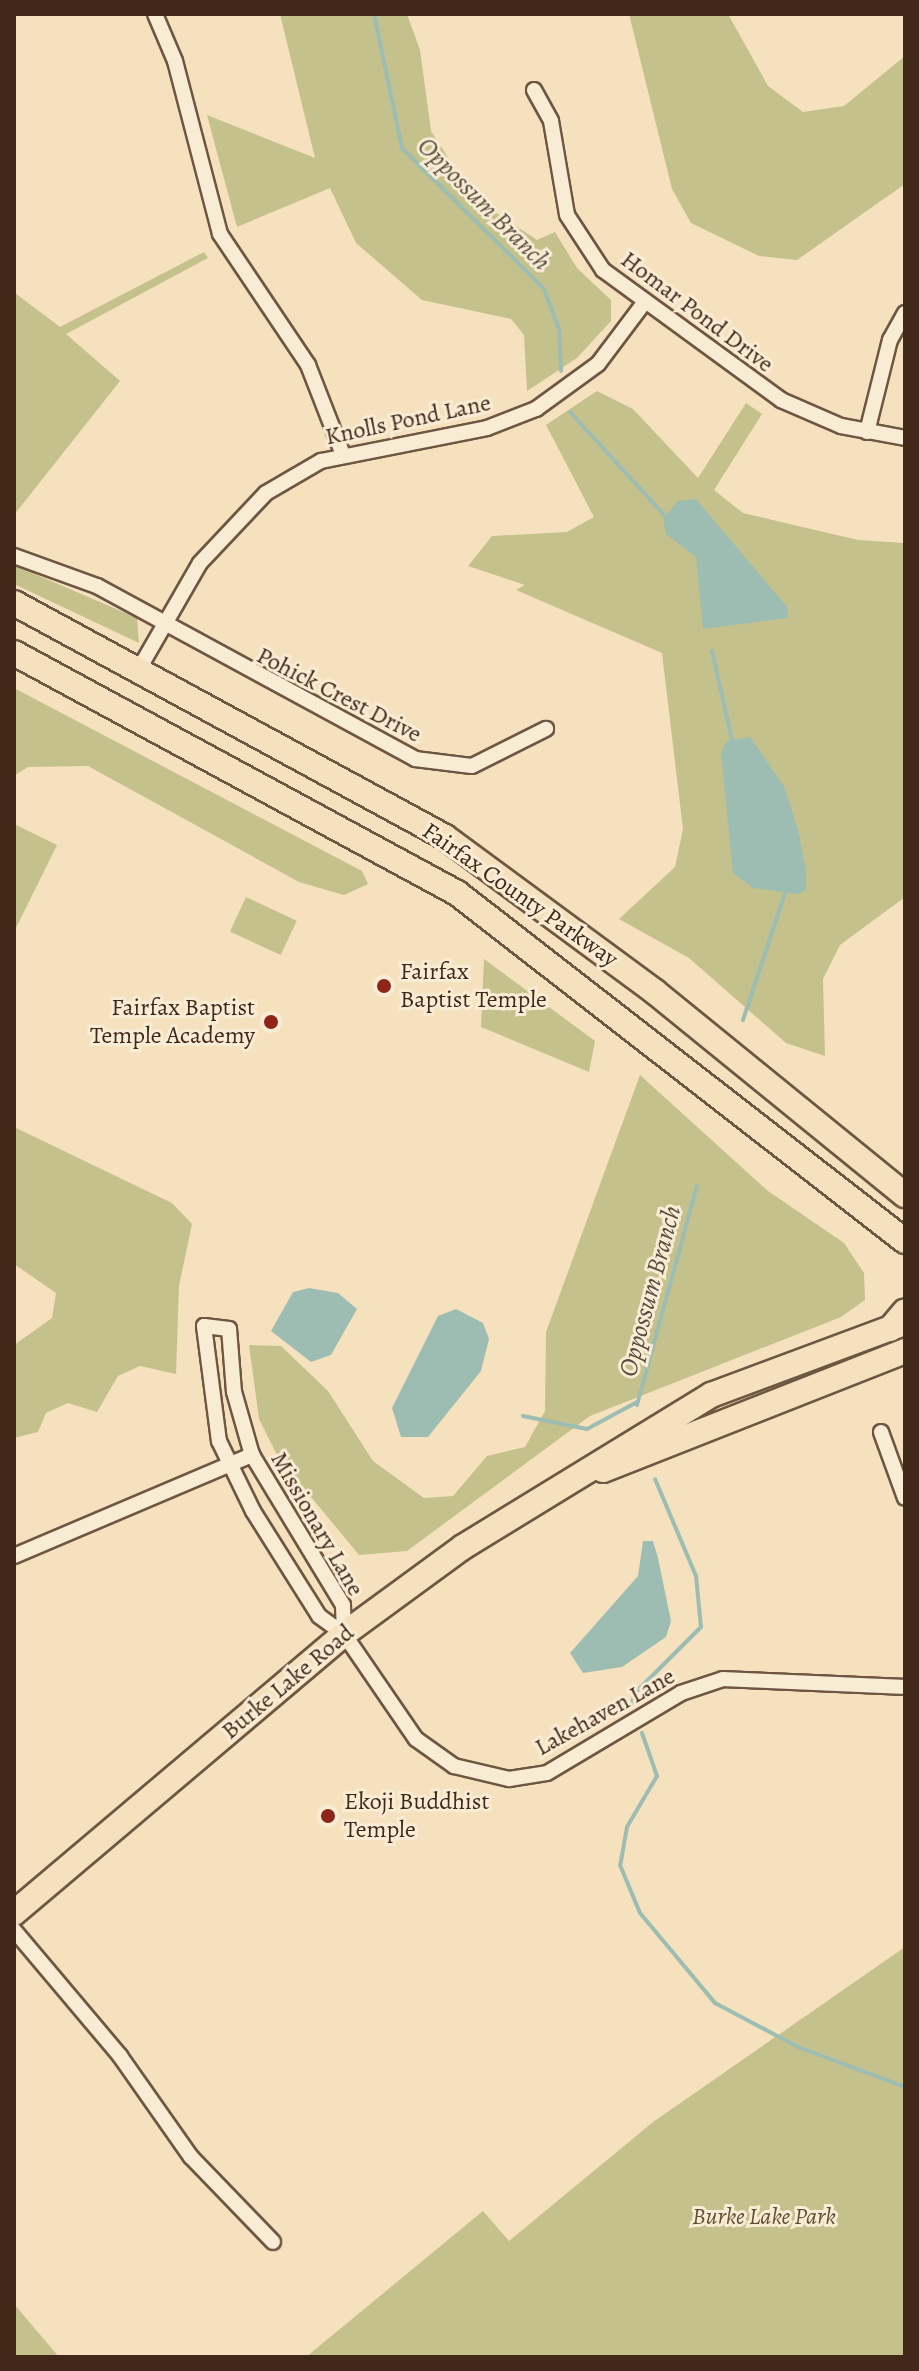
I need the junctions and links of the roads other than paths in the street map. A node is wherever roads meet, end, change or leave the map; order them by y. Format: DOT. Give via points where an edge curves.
graph roads {
  1 [pos="155,14"];
  2 [pos="534,90"];
  3 [pos="644,303"];
  4 [pos="905,313"];
  5 [pos="867,432"];
  6 [pos="905,438"];
  7 [pos="343,455"];
  8 [pos="14,556"];
  9 [pos="14,603"];
  10 [pos="162,625"];
  11 [pos="14,653"];
  12 [pos="139,669"];
  13 [pos="546,729"];
  14 [pos="825,1182"];
  15 [pos="905,1195"];
  16 [pos="905,1241"];
  17 [pos="905,1260"];
  18 [pos="900,1321"];
  19 [pos="905,1351"];
  20 [pos="881,1432"];
  21 [pos="252,1455"];
  22 [pos="229,1465"];
  23 [pos="582,1478"];
  24 [pos="905,1498"];
  25 [pos="14,1556"];
  26 [pos="344,1634"];
  27 [pos="905,1687"];
  28 [pos="14,1913"];
  29 [pos="14,1930"];
  30 [pos="273,2242"];
  1 -- 7 [label="street" via="175,61 220,234 308,365"];
  2 -- 3 [label="street, Homar Pond Drive" via="551,121 561,196 575,233 603,270"];
  3 -- 5 [label="street, Homar Pond Drive" via="781,400"];
  3 -- 7 [label="street, Knolls Pond Lane" via="598,364 536,409 487,428"];
  4 -- 5 [label="street" via="876,384"];
  5 -- 6 [label="street, Homar Pond Drive"];
  7 -- 10 [label="street, Knolls Pond Lane" via="242,511"];
  8 -- 10 [label="street, Pohick Crest Drive" via="97,586"];
  9 -- 12 [label="main road, Fairfax County Parkway"];
  10 -- 12 [label="street, Knolls Pond Lane"];
  10 -- 13 [label="street, Pohick Crest Drive" via="381,744 444,768 492,759"];
  11 -- 14 [label="main road, Fairfax County Parkway" via="457,893"];
  12 -- 15 [label="main road, Fairfax County Parkway" via="445,837 655,992"];
  14 -- 16 [label="main road, Fairfax County Parkway"];
  14 -- 17 [label="main road"];
  18 -- 23 [label="main road, Burke Lake Road" via="711,1395 645,1429"];
  19 -- 23 [label="main road, Burke Lake Road"];
  20 -- 24 [label="street"];
  21 -- 22 [label="street"];
  21 -- 22 [label="street, Missionary Lane" via="234,1392 229,1329 204,1326 208,1397"];
  21 -- 26 [label="street, Missionary Lane" via="343,1605"];
  22 -- 25 [label="street"];
  22 -- 26 [label="street, Missionary Lane" via="319,1616"];
  23 -- 26 [label="main road, Burke Lake Road" via="463,1547"];
  26 -- 27 [label="street, Lakehaven Lane" via="416,1739 454,1766 490,1777 560,1768 681,1693 723,1679"];
  26 -- 28 [label="main road, Burke Lake Road"];
  29 -- 30 [label="street" via="120,2056 191,2157"];
}
